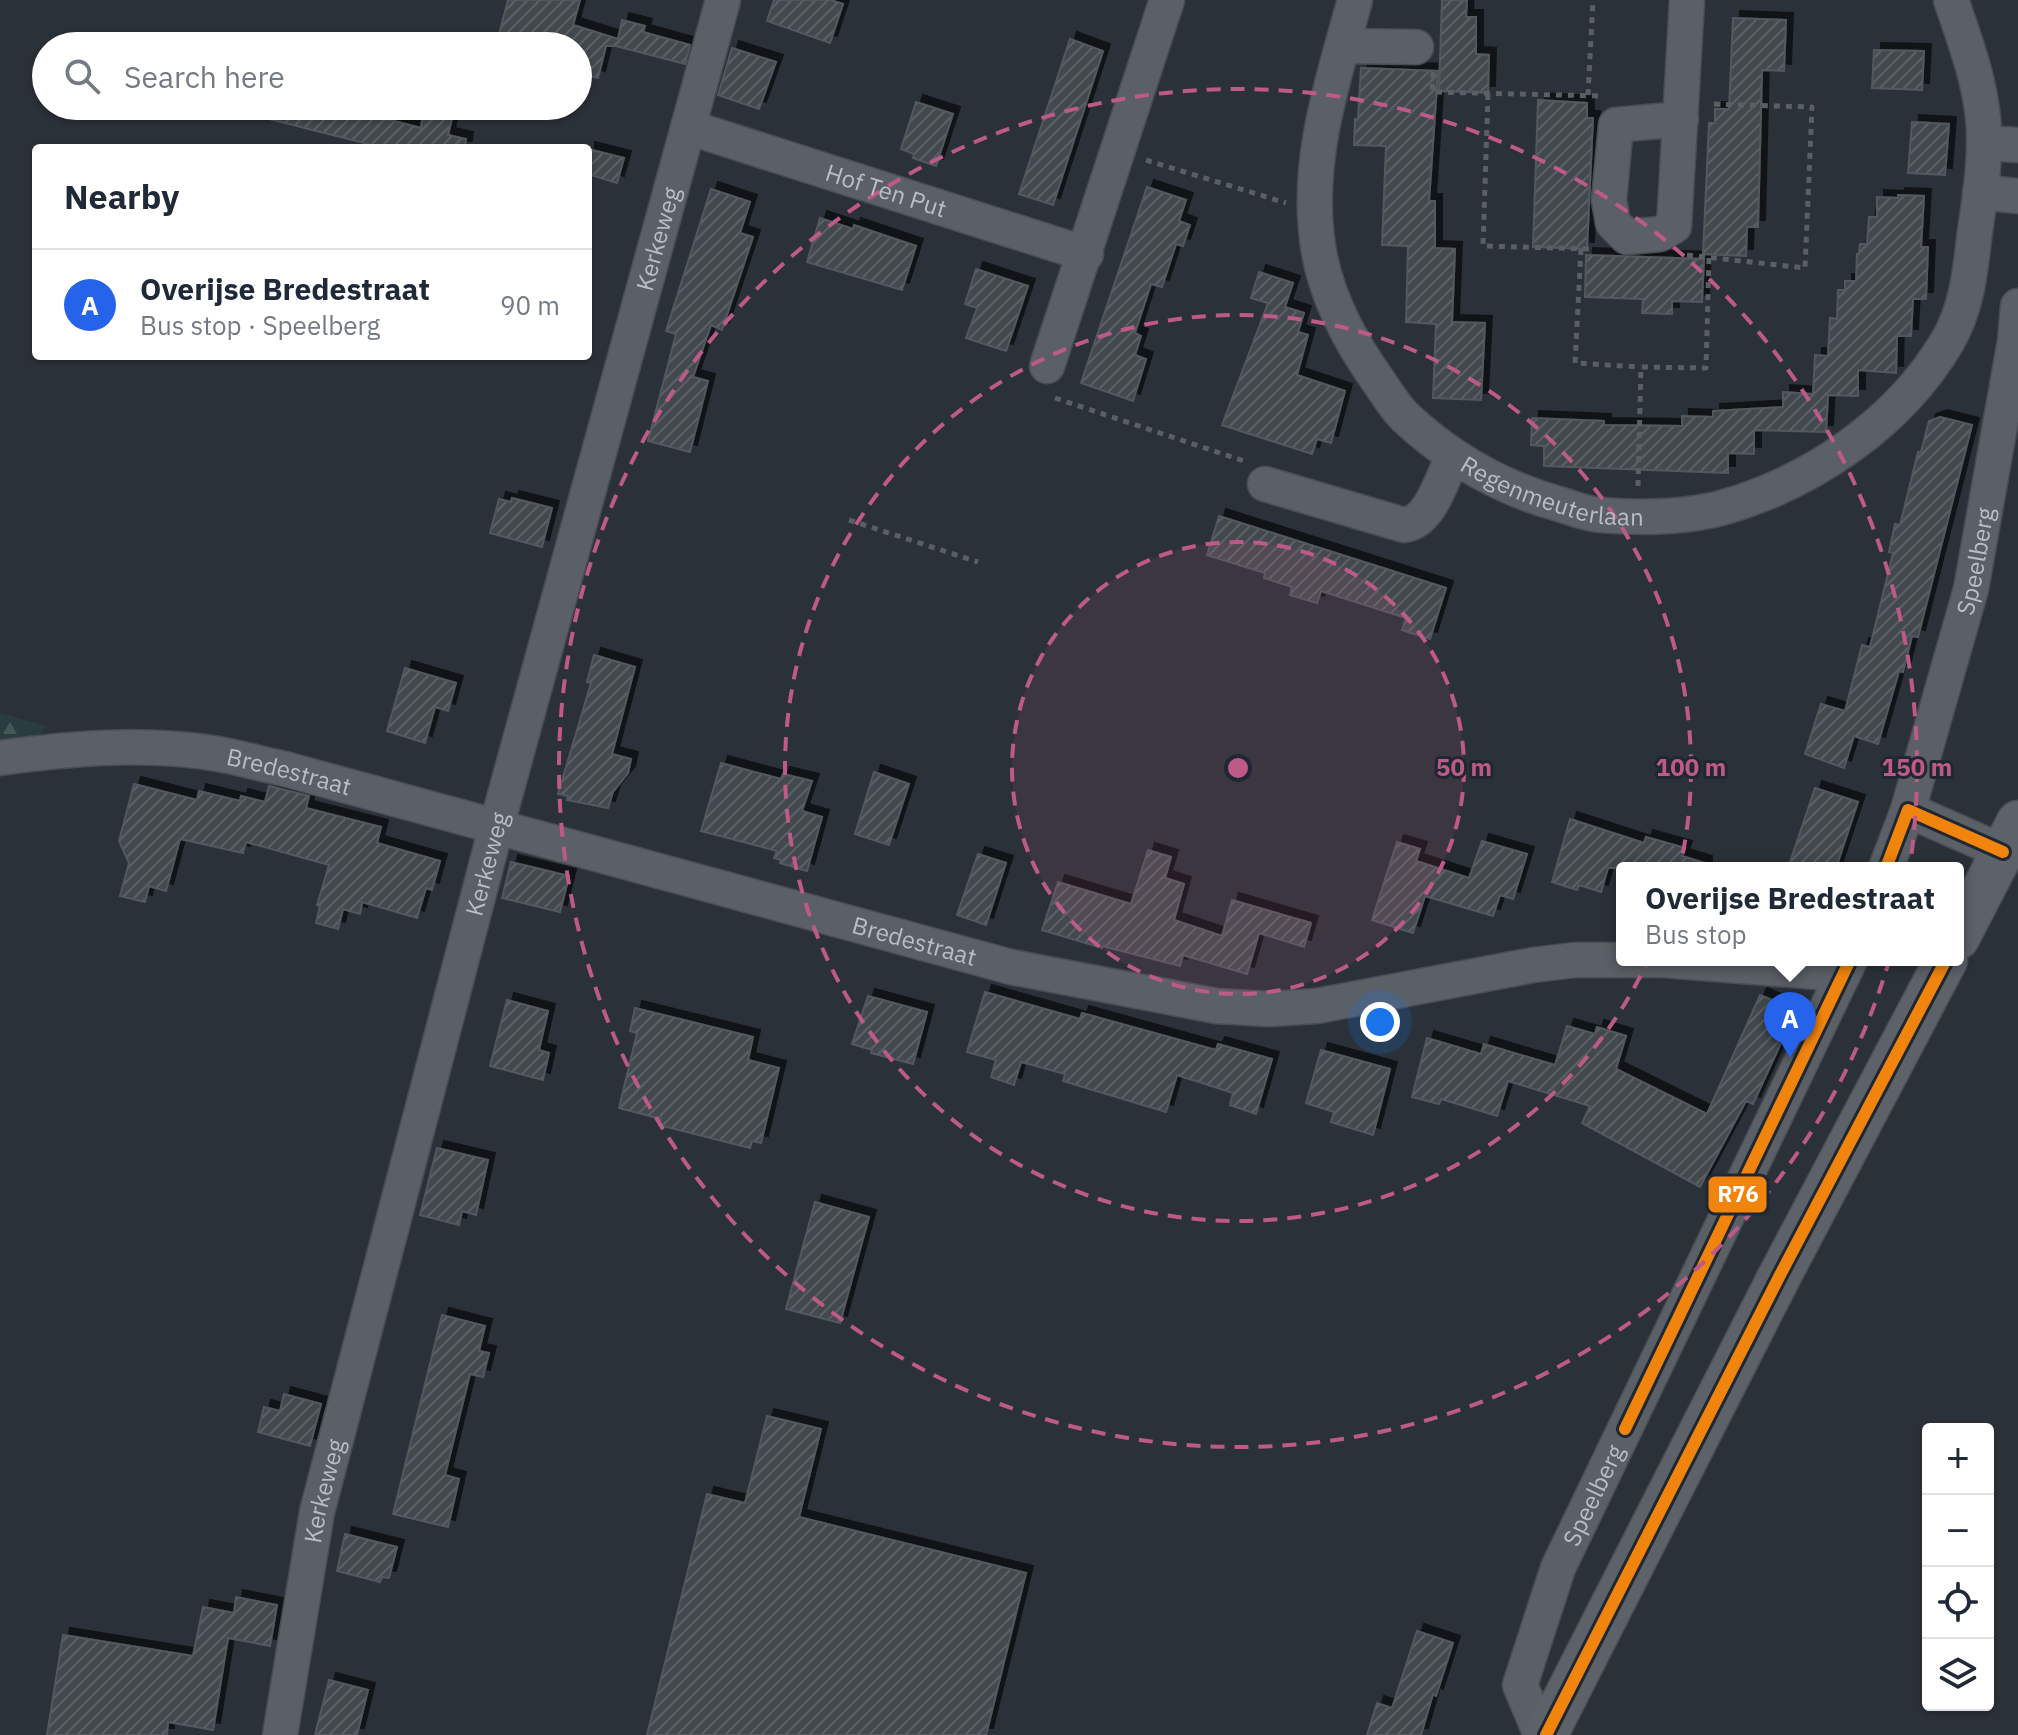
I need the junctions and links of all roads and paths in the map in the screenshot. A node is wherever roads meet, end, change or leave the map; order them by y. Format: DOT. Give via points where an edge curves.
graph roads {
  1 [pos="723,0"];
  2 [pos="1167,0"];
  3 [pos="1355,0"];
  4 [pos="1593,0"];
  5 [pos="1687,0"];
  6 [pos="1951,0"];
  7 [pos="1343,46"];
  8 [pos="1416,47"];
  9 [pos="1488,94"];
  10 [pos="1588,95"];
  11 [pos="1681,111"];
  12 [pos="1616,125"];
  13 [pos="688,127"];
  14 [pos="2001,144"];
  15 [pos="1118,151"];
  16 [pos="1980,192"];
  17 [pos="2018,196"];
  18 [pos="1266,197"];
  19 [pos="1627,237"];
  20 [pos="1581,249"];
  21 [pos="1086,254"];
  22 [pos="1681,255"];
  23 [pos="1709,258"];
  24 [pos="2018,306"];
  25 [pos="1641,367"];
  26 [pos="1047,381"];
  27 [pos="1453,456"];
  28 [pos="1265,484"];
  29 [pos="1637,516"];
  30 [pos="849,520"];
  31 [pos="978,562"];
  32 [pos="0,758"];
  33 [pos="1908,810"];
  34 [pos="496,828"];
  35 [pos="2011,837"];
  36 [pos="1888,862"];
  37 [pos="1964,927"];
  38 [pos="1616,960"];
  39 [pos="1821,966"];
  40 [pos="1943,966"];
  41 [pos="1847,967"];
  42 [pos="280,1735"];
  43 [pos="1544,1735"];
  1 -- 13 [label="street, Kerkeweg"];
  2 -- 15 [label="street"];
  3 -- 7 [label="street, Regenmeuterlaan"];
  4 -- 10 [label="path"];
  5 -- 11 [label="street"];
  6 -- 14 [label="street, Regenmeuterlaan" via="1978,90"];
  7 -- 8 [label="street"];
  7 -- 27 [label="street, Regenmeuterlaan" via="1319,137 1318,247 1336,307 1367,366 1402,415"];
  8 -- 9 [label="path" via="1433,67 1432,92"];
  9 -- 10 [label="path"];
  9 -- 20 [label="path" via="1483,246"];
  10 -- 12 [label="path" via="1600,95 1609,104"];
  11 -- 12 [label="street"];
  11 -- 19 [label="street" via="1674,226 1660,234"];
  11 -- 23 [label="path" via="1812,107 1805,268"];
  12 -- 19 [label="street" via="1609,200 1613,223"];
  13 -- 21 [label="street, Hof Ten Put"];
  13 -- 34 [label="street, Kerkeweg"];
  14 -- 16 [label="street, Regenmeuterlaan"];
  15 -- 18 [label="path"];
  15 -- 21 [label="street"];
  16 -- 17 [label="street"];
  16 -- 29 [label="street, Regenmeuterlaan" via="1967,297 1948,341 1877,425 1828,461 1778,487 1720,508"];
  19 -- 20 [label="path" via="1626,249"];
  20 -- 25 [label="path" via="1575,363"];
  21 -- 26 [label="street"];
  22 -- 23 [label="path"];
  23 -- 25 [label="path" via="1706,368"];
  24 -- 33 [label="street, Speelberg" via="1971,589"];
  25 -- 29 [label="path"];
  26 -- 28 [label="path" via="1250,463"];
  27 -- 28 [label="street" via="1415,524"];
  27 -- 29 [label="street, Regenmeuterlaan" via="1524,495 1596,515"];
  30 -- 31 [label="path"];
  32 -- 34 [label="street, Bredestraat" via="123,748 217,754"];
  33 -- 35 [label="street"];
  33 -- 36 [label="street, Speelberg"];
  34 -- 38 [label="street, Bredestraat" via="1011,967 1216,1006 1317,1006 1533,965"];
  34 -- 42 [label="street, Kerkeweg" via="317,1512"];
  35 -- 37 [label="main road"];
  39 -- 41 [label="street, Bredestraat"];
  40 -- 43 [label="main road"];
  41 -- 43 [label="street, Speelberg" via="1558,1568 1520,1685"];
}
